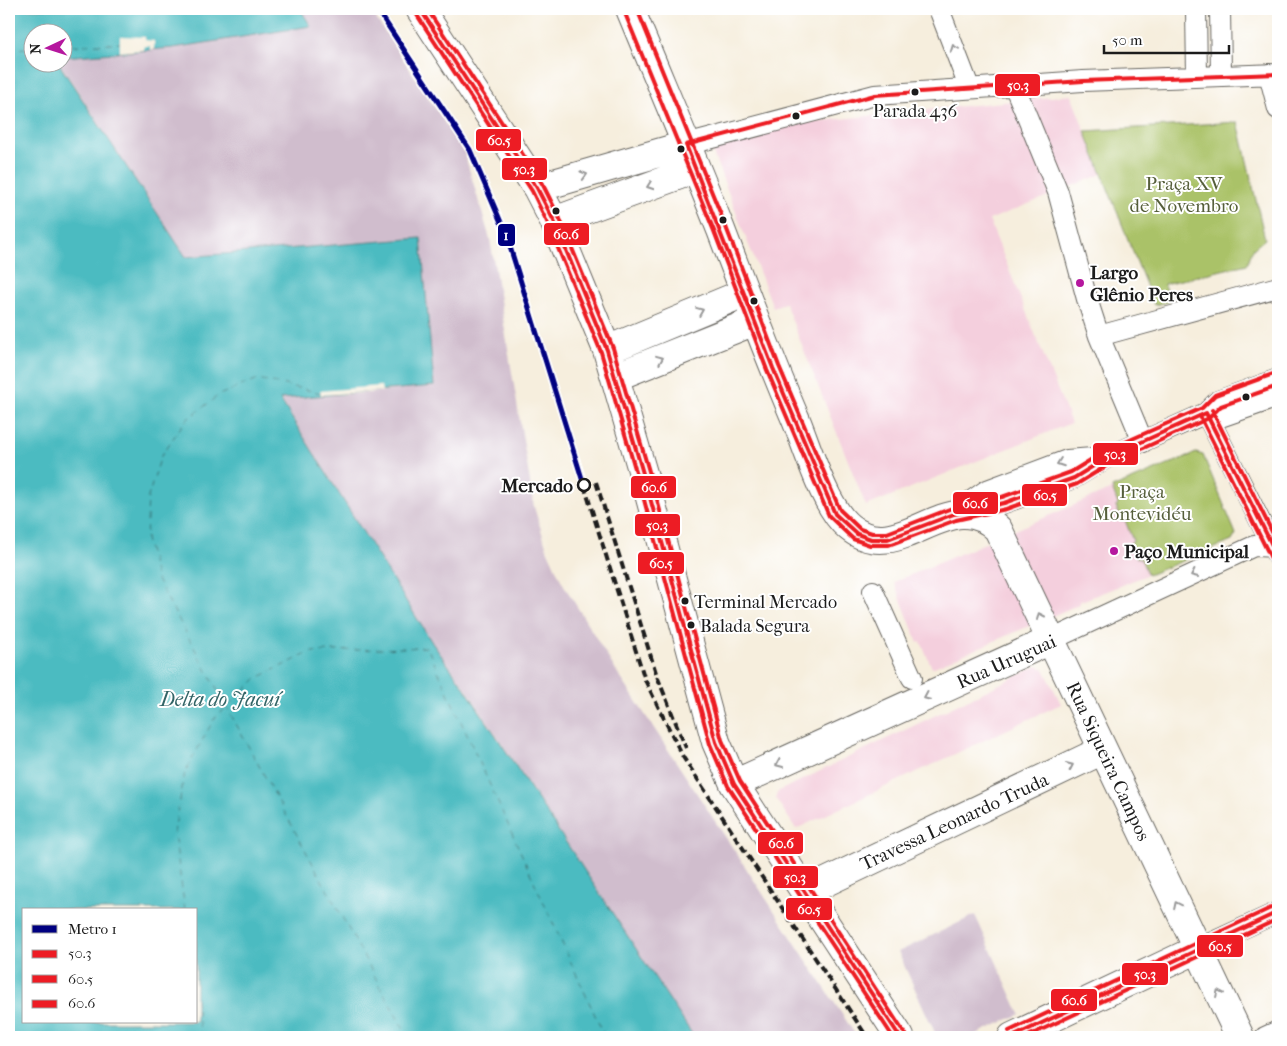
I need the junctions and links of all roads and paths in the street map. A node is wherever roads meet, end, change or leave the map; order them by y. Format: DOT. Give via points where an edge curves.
graph roads {
  1 [pos="420,9"];
  2 [pos="630,9"];
  3 [pos="938,9"];
  4 [pos="1196,9"];
  5 [pos="1220,9"];
  6 [pos="1274,74"];
  7 [pos="1221,75"];
  8 [pos="1197,76"];
  9 [pos="1014,84"];
  10 [pos="969,87"];
  11 [pos="1278,109"];
  12 [pos="691,157"];
  13 [pos="537,188"];
  14 [pos="554,221"];
  15 [pos="1278,287"];
  16 [pos="744,293"];
  17 [pos="755,321"];
  18 [pos="1099,336"];
  19 [pos="607,350"];
  20 [pos="615,377"];
  21 [pos="1278,379"];
  22 [pos="1278,397"];
  23 [pos="1206,414"];
  24 [pos="1143,442"];
  25 [pos="954,514"];
  26 [pos="1277,550"];
  27 [pos="873,591"];
  28 [pos="1051,640"];
  29 [pos="912,678"];
  30 [pos="1103,750"];
  31 [pos="734,784"];
  32 [pos="805,892"];
  33 [pos="1278,912"];
  34 [pos="1198,949"];
  35 [pos="1278,1031"];
  36 [pos="900,1037"];
  37 [pos="1012,1037"];
  38 [pos="1240,1037"];
  39 [pos="1265,1037"];
  1 -- 13 [label="main road"];
  2 -- 12 [label="main road"];
  10 -- 3 [label="street, one-way"];
  4 -- 8 [label="street"];
  5 -- 7 [label="street"];
  6 -- 7 [label="street"];
  6 -- 11 [label="street"];
  7 -- 8 [label="street"];
  8 -- 9 [label="street"];
  9 -- 10 [label="street"];
  9 -- 18 [label="street" via="1055,184"];
  10 -- 12 [label="street" via="874,95"];
  13 -- 12 [label="main road, one-way"];
  12 -- 14 [label="main road, one-way"];
  12 -- 16 [label="main road"];
  13 -- 14 [label="main road"];
  14 -- 19 [label="main road"];
  15 -- 18 [label="street"];
  16 -- 17 [label="main road"];
  19 -- 16 [label="main road, one-way"];
  20 -- 17 [label="main road, one-way"];
  17 -- 25 [label="main road" via="835,514 857,534 871,539 888,539"];
  18 -- 24 [label="street"];
  19 -- 20 [label="main road"];
  20 -- 31 [label="main road" via="716,742"];
  21 -- 23 [label="street" via="1218,401"];
  22 -- 23 [label="street" via="1222,416"];
  23 -- 24 [label="street"];
  23 -- 26 [label="street"];
  24 -- 25 [label="street, one-way" via="1108,457 1074,478 1004,503"];
  28 -- 25 [label="main road, Rua Siqueira Campos, one-way" via="998,529 977,514"];
  26 -- 28 [label="street, Rua Uruguai, one-way" via="1254,546"];
  27 -- 29 [label="street"];
  28 -- 30 [label="main road, Rua Siqueira Campos"];
  28 -- 31 [label="main road, Rua Uruguai, one-way"];
  32 -- 30 [label="main road, Travessa Leonardo Truda, one-way"];
  34 -- 30 [label="main road, Rua Siqueira Campos, one-way"];
  31 -- 32 [label="main road"];
  32 -- 36 [label="main road"];
  33 -- 34 [label="street"];
  34 -- 37 [label="main road"];
  38 -- 34 [label="main road, Rua Siqueira Campos, one-way"];
  35 -- 39 [label="street"];
}
